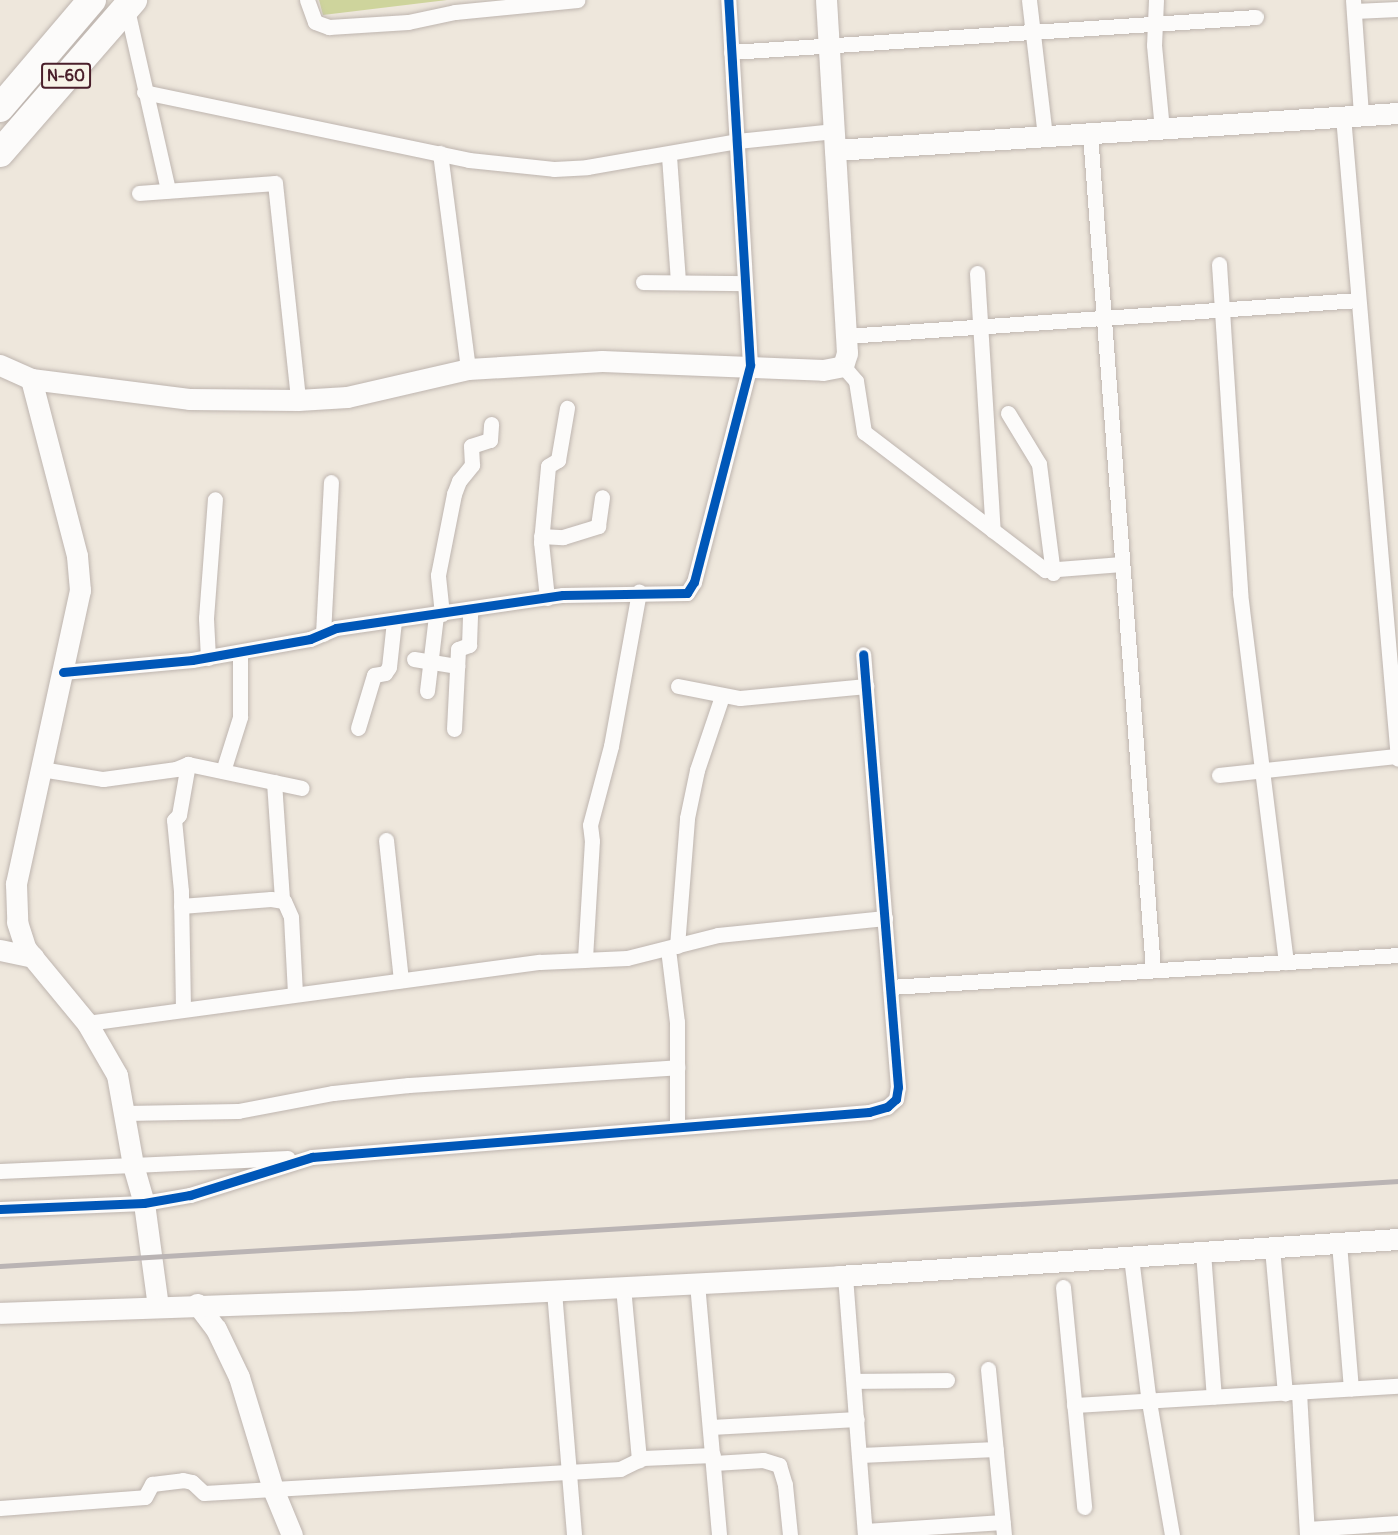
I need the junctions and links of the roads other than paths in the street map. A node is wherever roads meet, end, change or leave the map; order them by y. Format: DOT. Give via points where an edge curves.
graph roads {
  1 [pos="92,0"];
  2 [pos="307,0"];
  3 [pos="577,0"];
  4 [pos="728,0"];
  5 [pos="826,0"];
  6 [pos="1029,0"];
  7 [pos="1156,0"];
  8 [pos="130,2"];
  9 [pos="1354,6"];
  10 [pos="1398,9"];
  11 [pos="1256,17"];
  12 [pos="1158,25"];
  13 [pos="1033,35"];
  14 [pos="828,44"];
  15 [pos="731,52"];
  16 [pos="144,92"];
  17 [pos="0,108"];
  18 [pos="1398,113"];
  19 [pos="1352,116"];
  20 [pos="1162,129"];
  21 [pos="1090,134"];
  22 [pos="1045,137"];
  23 [pos="737,141"];
  24 [pos="835,141"];
  25 [pos="0,153"];
  26 [pos="440,153"];
  27 [pos="669,156"];
  28 [pos="168,190"];
  29 [pos="139,193"];
  30 [pos="1219,264"];
  31 [pos="977,273"];
  32 [pos="643,282"];
  33 [pos="678,282"];
  34 [pos="745,283"];
  35 [pos="1358,300"];
  36 [pos="1222,310"];
  37 [pos="1102,319"];
  38 [pos="980,327"];
  39 [pos="846,336"];
  40 [pos="0,364"];
  41 [pos="750,365"];
  42 [pos="843,366"];
  43 [pos="468,369"];
  44 [pos="30,379"];
  45 [pos="298,399"];
  46 [pos="567,408"];
  47 [pos="1008,413"];
  48 [pos="491,424"];
  49 [pos="332,482"];
  50 [pos="602,497"];
  51 [pos="215,500"];
  52 [pos="993,531"];
  53 [pos="541,536"];
  54 [pos="1122,564"];
  55 [pos="1053,573"];
  56 [pos="639,592"];
  57 [pos="547,598"];
  58 [pos="470,610"];
  59 [pos="439,615"];
  60 [pos="394,621"];
  61 [pos="323,634"];
  62 [pos="240,652"];
  63 [pos="863,654"];
  64 [pos="208,657"];
  65 [pos="414,659"];
  66 [pos="430,662"];
  67 [pos="457,666"];
  68 [pos="63,672"];
  69 [pos="678,686"];
  70 [pos="866,686"];
  71 [pos="427,691"];
  72 [pos="722,696"];
  73 [pos="358,728"];
  74 [pos="454,729"];
  75 [pos="1398,758"];
  76 [pos="188,764"];
  77 [pos="1265,768"];
  78 [pos="41,769"];
  79 [pos="223,771"];
  80 [pos="1219,775"];
  81 [pos="274,782"];
  82 [pos="302,788"];
  83 [pos="386,840"];
  84 [pos="282,900"];
  85 [pos="181,906"];
  86 [pos="885,918"];
  87 [pos="673,948"];
  88 [pos="0,950"];
  89 [pos="1398,955"];
  90 [pos="33,957"];
  91 [pos="585,958"];
  92 [pos="1286,962"];
  93 [pos="1153,969"];
  94 [pos="402,980"];
  95 [pos="890,987"];
  96 [pos="295,993"];
  97 [pos="183,1008"];
  98 [pos="87,1023"];
  99 [pos="678,1067"];
  100 [pos="125,1113"];
  101 [pos="677,1126"];
  102 [pos="312,1157"];
  103 [pos="133,1165"];
  104 [pos="0,1171"];
  105 [pos="144,1203"];
  106 [pos="0,1209"];
  107 [pos="1398,1239"];
  108 [pos="1339,1243"];
  109 [pos="1272,1248"];
  110 [pos="1203,1252"];
  111 [pos="1131,1257"];
  112 [pos="845,1276"];
  113 [pos="697,1283"];
  114 [pos="623,1287"];
  115 [pos="1063,1287"];
  116 [pos="554,1291"];
  117 [pos="197,1304"];
  118 [pos="158,1306"];
  119 [pos="0,1313"];
  120 [pos="988,1369"];
  121 [pos="947,1380"];
  122 [pos="854,1381"];
  123 [pos="1398,1386"];
  124 [pos="1351,1389"];
  125 [pos="1292,1392"];
  126 [pos="1214,1397"];
  127 [pos="1149,1401"];
  128 [pos="1074,1405"];
  129 [pos="857,1419"];
  130 [pos="711,1427"];
  131 [pos="996,1449"];
  132 [pos="860,1455"];
  133 [pos="713,1459"];
  134 [pos="639,1460"];
  135 [pos="568,1472"];
  136 [pos="273,1489"];
  137 [pos="1084,1507"];
  138 [pos="0,1508"];
  139 [pos="1398,1523"];
  140 [pos="1003,1529"];
  141 [pos="1336,1531"];
  142 [pos="1307,1532"];
  143 [pos="865,1533"];
  144 [pos="292,1535"];
  145 [pos="574,1535"];
  146 [pos="719,1535"];
  147 [pos="790,1535"];
  148 [pos="1172,1535"];
  1 -- 17 [label="highway, N-60"];
  2 -- 3 [label="street" via="315,22 329,27 408,22 455,12"];
  4 -- 15 [label="street"];
  5 -- 14 [label="street"];
  6 -- 13 [label="street"];
  7 -- 12 [label="street"];
  8 -- 16 [label="street"];
  8 -- 25 [label="highway, N-60"];
  9 -- 10 [label="street"];
  9 -- 19 [label="street"];
  11 -- 12 [label="street"];
  12 -- 13 [label="street"];
  12 -- 20 [label="street" via="1154,45"];
  13 -- 14 [label="street"];
  13 -- 22 [label="street"];
  14 -- 15 [label="street"];
  14 -- 24 [label="street"];
  15 -- 23 [label="street"];
  16 -- 26 [label="street"];
  16 -- 28 [label="street"];
  18 -- 19 [label="street"];
  19 -- 20 [label="street"];
  19 -- 35 [label="street"];
  20 -- 21 [label="street"];
  21 -- 22 [label="street"];
  21 -- 37 [label="street"];
  22 -- 24 [label="street"];
  23 -- 24 [label="street"];
  23 -- 27 [label="street"];
  23 -- 34 [label="street"];
  24 -- 39 [label="street"];
  26 -- 27 [label="street" via="489,164 554,169"];
  26 -- 43 [label="street"];
  27 -- 33 [label="street"];
  28 -- 29 [label="street"];
  28 -- 45 [label="street" via="275,183"];
  30 -- 36 [label="street"];
  31 -- 38 [label="street"];
  32 -- 33 [label="street"];
  33 -- 34 [label="street"];
  34 -- 41 [label="street"];
  35 -- 36 [label="street"];
  35 -- 75 [label="street"];
  36 -- 37 [label="street"];
  36 -- 77 [label="street" via="1239,582"];
  37 -- 38 [label="street"];
  37 -- 54 [label="street"];
  38 -- 39 [label="street"];
  38 -- 52 [label="street"];
  39 -- 42 [label="street" via="848,353"];
  40 -- 44 [label="street"];
  41 -- 42 [label="street" via="823,370"];
  41 -- 43 [label="street" via="602,361"];
  41 -- 56 [label="street" via="694,582 687,593 676,596"];
  42 -- 52 [label="street" via="856,381 864,432"];
  43 -- 45 [label="street" via="347,397"];
  44 -- 45 [label="street" via="189,399"];
  44 -- 68 [label="street" via="77,556 80,590"];
  46 -- 53 [label="street" via="558,460 548,465"];
  47 -- 55 [label="street" via="1039,464"];
  48 -- 59 [label="street" via="490,440 471,446 472,465 454,494 438,575"];
  49 -- 61 [label="street"];
  50 -- 53 [label="street" via="598,526 563,537"];
  51 -- 64 [label="street" via="206,618"];
  52 -- 55 [label="street"];
  53 -- 57 [label="street"];
  54 -- 55 [label="street"];
  54 -- 93 [label="street"];
  56 -- 57 [label="street"];
  56 -- 91 [label="street" via="611,746 590,825"];
  57 -- 58 [label="street"];
  58 -- 59 [label="street"];
  58 -- 67 [label="street" via="469,645 458,648"];
  59 -- 60 [label="street"];
  59 -- 66 [label="street"];
  60 -- 61 [label="street" via="336,628"];
  60 -- 73 [label="street" via="389,667 386,673 374,675"];
  61 -- 62 [label="street"];
  62 -- 64 [label="street"];
  62 -- 79 [label="street" via="240,717"];
  63 -- 70 [label="street"];
  64 -- 68 [label="street"];
  65 -- 66 [label="street"];
  66 -- 67 [label="street"];
  66 -- 71 [label="street"];
  67 -- 74 [label="street"];
  68 -- 78 [label="street"];
  69 -- 72 [label="street"];
  70 -- 72 [label="street" via="753,698"];
  70 -- 86 [label="street"];
  72 -- 87 [label="street" via="697,770 687,818"];
  75 -- 77 [label="street"];
  76 -- 78 [label="street" via="103,779"];
  76 -- 79 [label="street"];
  76 -- 85 [label="street" via="179,815 174,820"];
  77 -- 80 [label="street"];
  77 -- 92 [label="street"];
  78 -- 90 [label="street" via="16,884 21,940"];
  79 -- 81 [label="street"];
  81 -- 82 [label="street"];
  81 -- 84 [label="street"];
  83 -- 94 [label="street"];
  84 -- 85 [label="street"];
  84 -- 96 [label="street" via="291,917"];
  85 -- 97 [label="street"];
  86 -- 87 [label="street" via="740,932"];
  86 -- 95 [label="street"];
  87 -- 91 [label="street" via="627,958"];
  87 -- 99 [label="street"];
  88 -- 90 [label="street"];
  89 -- 92 [label="street"];
  90 -- 98 [label="street"];
  91 -- 94 [label="street"];
  92 -- 93 [label="street"];
  93 -- 95 [label="street"];
  94 -- 96 [label="street"];
  95 -- 101 [label="street" via="898,1087 896,1099 888,1107 869,1112"];
  96 -- 97 [label="street"];
  97 -- 98 [label="street"];
  98 -- 100 [label="street" via="117,1075"];
  99 -- 100 [label="street" via="398,1086 238,1111"];
  99 -- 101 [label="street"];
  100 -- 103 [label="street"];
  101 -- 102 [label="street"];
  102 -- 103 [label="street"];
  102 -- 105 [label="street" via="226,1187"];
  103 -- 104 [label="street"];
  103 -- 105 [label="street"];
  105 -- 106 [label="street"];
  105 -- 118 [label="street"];
  107 -- 108 [label="street"];
  108 -- 109 [label="street"];
  108 -- 124 [label="street"];
  109 -- 110 [label="street"];
  109 -- 125 [label="street"];
  110 -- 111 [label="street"];
  110 -- 126 [label="street"];
  111 -- 112 [label="street"];
  111 -- 127 [label="street"];
  112 -- 113 [label="street"];
  112 -- 122 [label="street"];
  113 -- 114 [label="street"];
  113 -- 130 [label="street"];
  114 -- 116 [label="street"];
  114 -- 134 [label="street"];
  115 -- 128 [label="street"];
  116 -- 117 [label="street"];
  116 -- 135 [label="street"];
  117 -- 118 [label="street"];
  117 -- 136 [label="street" via="216,1329 239,1377"];
  118 -- 119 [label="street"];
  120 -- 131 [label="street"];
  121 -- 122 [label="street"];
  122 -- 129 [label="street"];
  123 -- 124 [label="street"];
  124 -- 125 [label="street"];
  125 -- 126 [label="street"];
  125 -- 142 [label="street"];
  126 -- 127 [label="street"];
  127 -- 128 [label="street"];
  127 -- 148 [label="street"];
  128 -- 137 [label="street"];
  129 -- 130 [label="street"];
  129 -- 132 [label="street"];
  130 -- 133 [label="street"];
  131 -- 132 [label="street"];
  131 -- 140 [label="street"];
  132 -- 143 [label="street"];
  133 -- 134 [label="street"];
  133 -- 146 [label="street"];
  133 -- 147 [label="street" via="763,1460 779,1465"];
  134 -- 135 [label="street" via="627,1468"];
  135 -- 136 [label="street"];
  135 -- 145 [label="street"];
  136 -- 138 [label="street" via="204,1493 192,1482 183,1480 152,1484 145,1497"];
  136 -- 144 [label="street"];
  139 -- 141 [label="street"];
  140 -- 143 [label="street"];
  141 -- 142 [label="street"];
}
